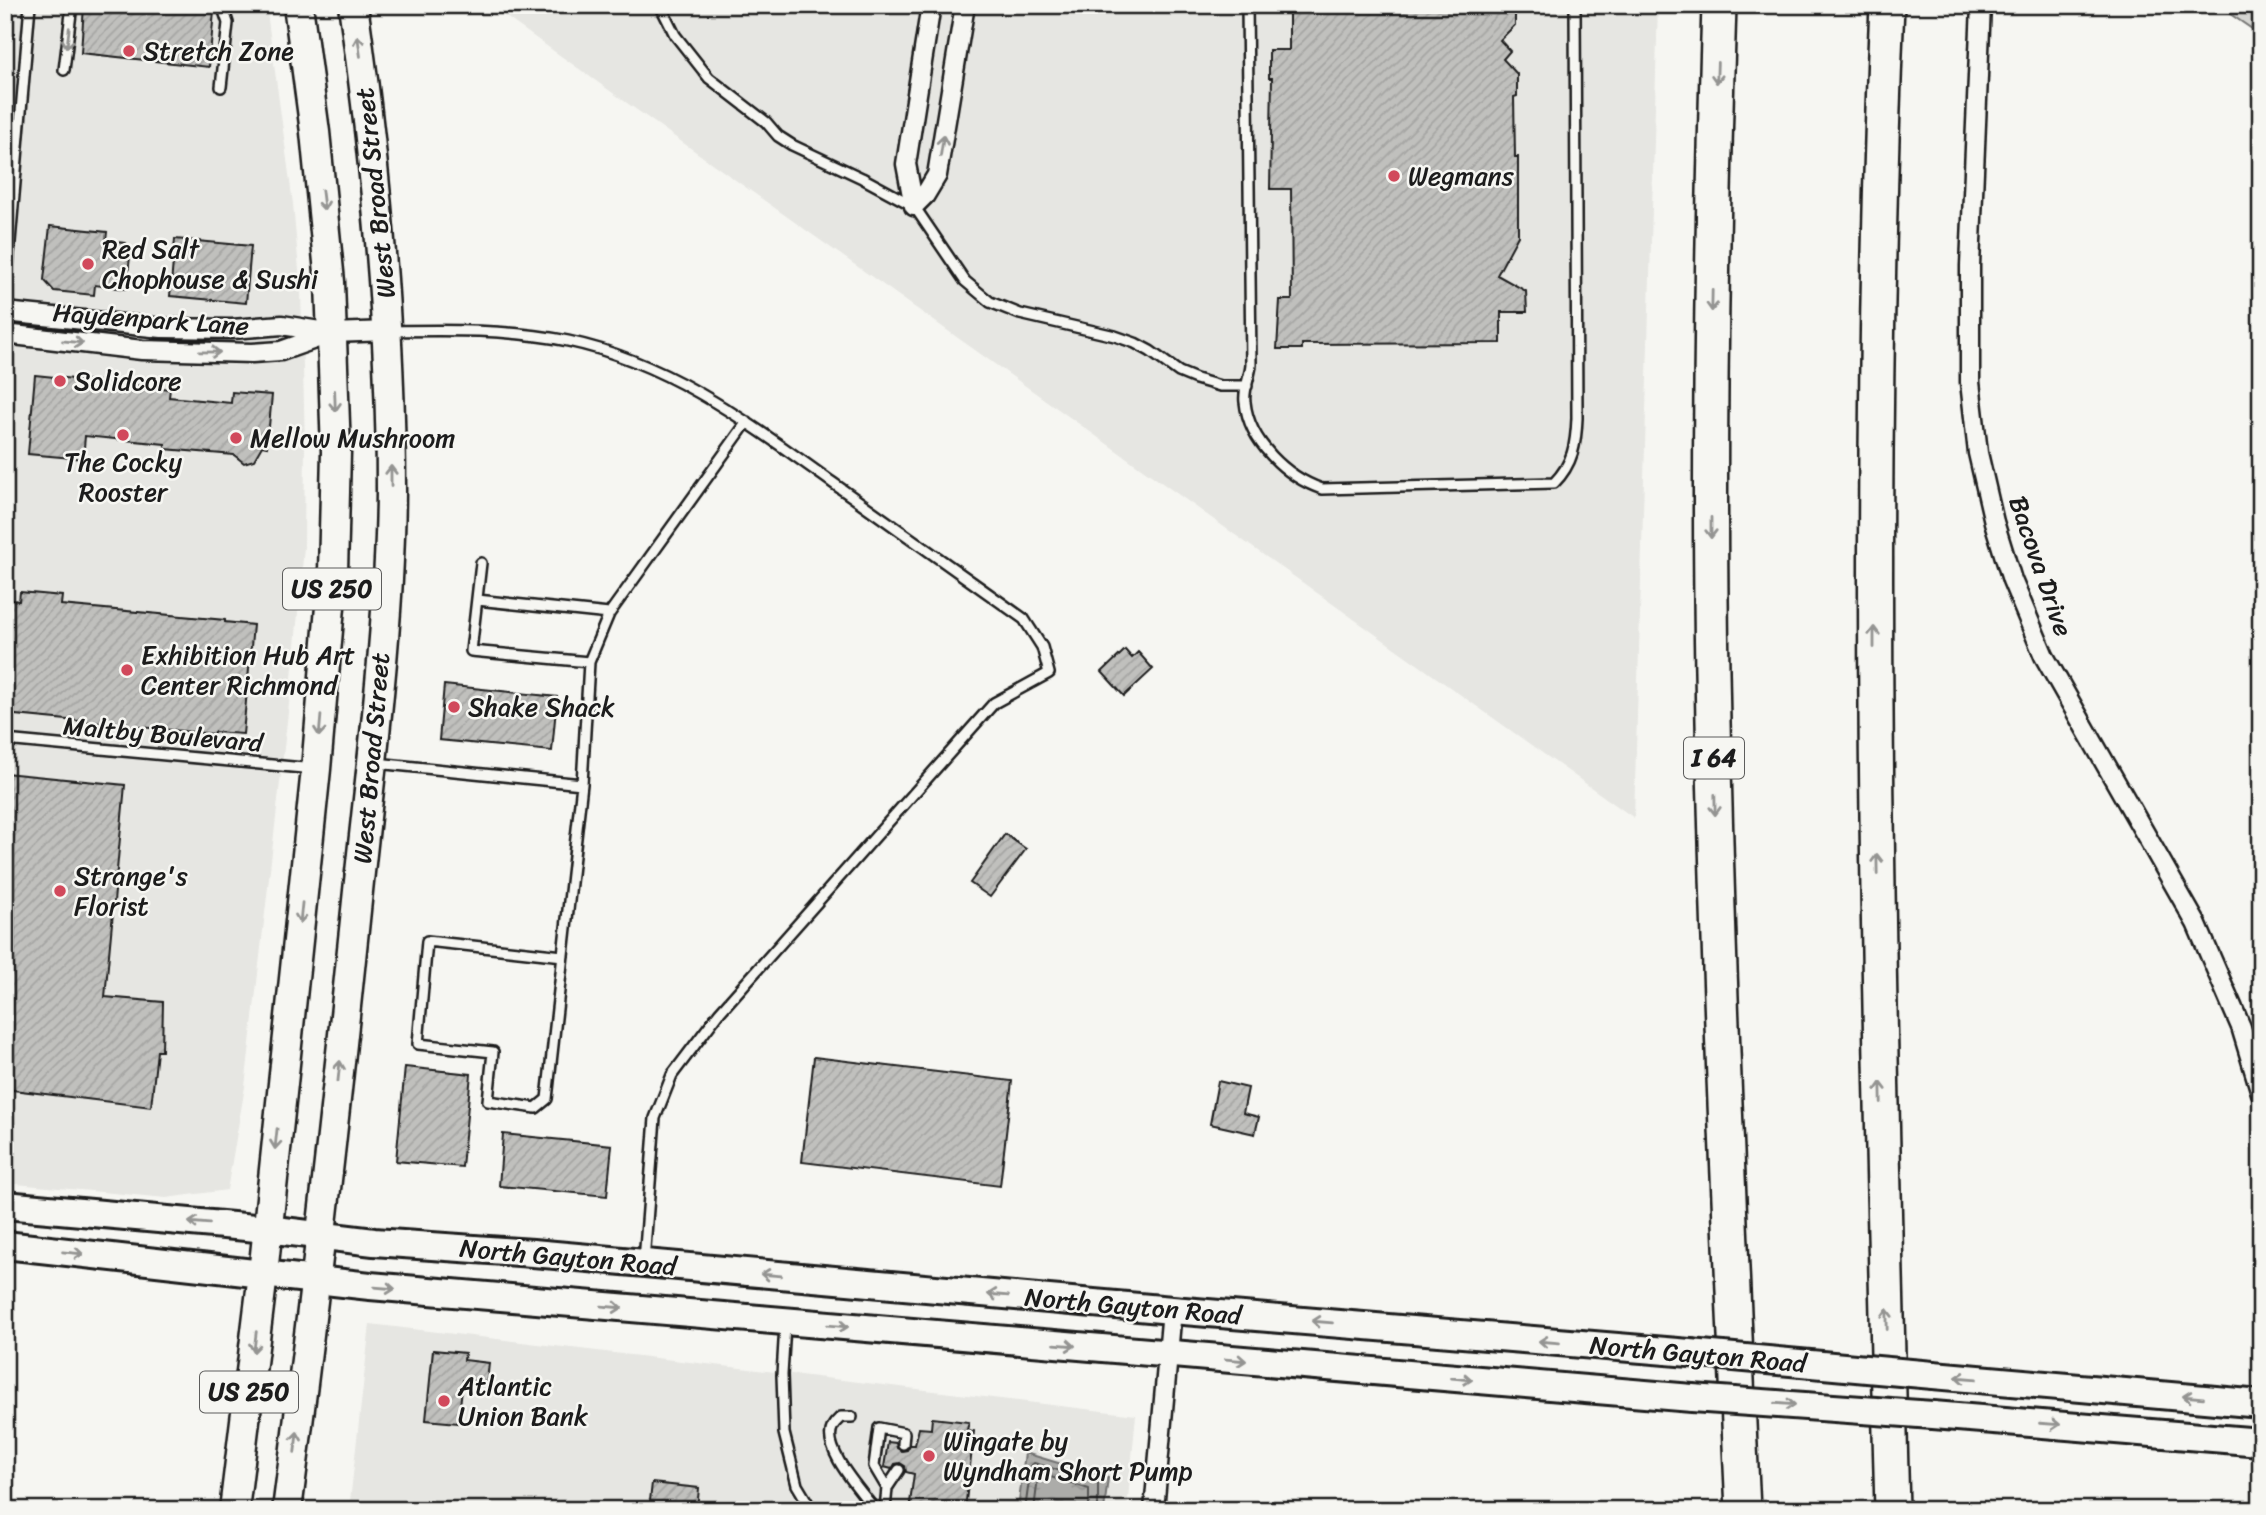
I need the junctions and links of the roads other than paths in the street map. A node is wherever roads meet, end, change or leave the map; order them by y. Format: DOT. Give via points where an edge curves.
graph roads {
  1 [pos="30,5"];
  2 [pos="72,5"];
  3 [pos="222,5"];
  4 [pos="298,5"];
  5 [pos="353,5"];
  6 [pos="660,5"];
  7 [pos="931,5"];
  8 [pos="965,5"];
  9 [pos="1247,5"];
  10 [pos="1575,5"];
  11 [pos="1719,5"];
  12 [pos="1887,5"];
  13 [pos="1981,5"];
  14 [pos="64,70"];
  15 [pos="221,88"];
  16 [pos="914,206"];
  17 [pos="5,302"];
  18 [pos="5,312"];
  19 [pos="388,331"];
  20 [pos="332,333"];
  21 [pos="5,334"];
  22 [pos="1247,386"];
  23 [pos="747,422"];
  24 [pos="481,563"];
  25 [pos="477,600"];
  26 [pos="609,614"];
  27 [pos="589,662"];
  28 [pos="5,740"];
  29 [pos="371,762"];
  30 [pos="316,769"];
  31 [pos="582,784"];
  32 [pos="563,956"];
  33 [pos="2261,1093"];
  34 [pos="5,1205"];
  35 [pos="267,1229"];
  36 [pos="321,1236"];
  37 [pos="5,1245"];
  38 [pos="644,1263"];
  39 [pos="263,1274"];
  40 [pos="317,1281"];
  41 [pos="1172,1310"];
  42 [pos="786,1322"];
  43 [pos="1168,1354"];
  44 [pos="2261,1404"];
  45 [pos="852,1417"];
  46 [pos="2261,1442"];
  47 [pos="903,1444"];
  48 [pos="898,1470"];
  49 [pos="887,1488"];
  50 [pos="234,1510"];
  51 [pos="287,1510"];
  52 [pos="811,1510"];
  53 [pos="875,1510"];
  54 [pos="885,1510"];
  55 [pos="1153,1510"];
  56 [pos="1743,1510"];
  57 [pos="1892,1510"];
  1 -- 17 [label="lane"];
  2 -- 14 [label="lane, one-way"];
  3 -- 15 [label="lane" via="228,23"];
  4 -- 20 [label="main road, West Broad Street / US 250, one-way" via="326,223"];
  19 -- 5 [label="main road, West Broad Street / US 250, one-way" via="377,186"];
  6 -- 16 [label="lane" via="675,35 701,69 778,136"];
  7 -- 16 [label="street" via="906,164"];
  16 -- 8 [label="street, one-way" via="937,175"];
  9 -- 22 [label="lane" via="1251,365"];
  10 -- 22 [label="lane" via="1576,432 1570,464 1562,475 1554,483 1322,489 1287,472 1265,446 1247,411"];
  11 -- 56 [label="highway, I 64, one-way" via="1711,363 1712,682"];
  57 -- 12 [label="highway, one-way" via="1874,656 1878,258"];
  13 -- 33 [label="street, Bacova Drive" via="1970,382 1978,453 1994,522 2044,656 2196,923 2241,1027"];
  16 -- 22 [label="lane" via="965,281 989,302 1020,314 1115,336 1150,351 1196,380"];
  18 -- 20 [label="street, Haydenpark Lane" via="162,328 282,325"];
  19 -- 20 [label="street, Haydenpark Lane"];
  19 -- 23 [label="lane" via="502,331 571,341 659,372"];
  29 -- 19 [label="main road, West Broad Street / US 250, one-way" via="390,545"];
  21 -- 20 [label="street, Haydenpark Lane, one-way" via="153,350 252,353 281,351"];
  20 -- 30 [label="main road, West Broad Street / US 250, one-way" via="335,531"];
  23 -- 26 [label="lane"];
  23 -- 38 [label="lane" via="1024,619 1042,647 1049,673 994,703 719,1013 672,1076 655,1118"];
  24 -- 25 [label="lane"];
  25 -- 26 [label="lane"];
  25 -- 27 [label="lane" via="471,651"];
  26 -- 27 [label="lane"];
  27 -- 31 [label="lane"];
  28 -- 30 [label="lane, Maltby Boulevard"];
  29 -- 31 [label="lane"];
  36 -- 29 [label="main road, West Broad Street / US 250, one-way"];
  30 -- 35 [label="main road, West Broad Street / US 250, one-way"];
  31 -- 32 [label="lane"];
  32 -- 32 [label="lane" via="547,1099 536,1108 488,1101 492,1052 418,1044 427,941"];
  35 -- 34 [label="main road, North Gayton Road, one-way"];
  35 -- 36 [label="main road, North Gayton Road"];
  35 -- 39 [label="main road, West Broad Street / US 250"];
  36 -- 38 [label="main road, North Gayton Road"];
  36 -- 40 [label="main road, West Broad Street / US 250"];
  37 -- 39 [label="main road, North Gayton Road, one-way"];
  41 -- 38 [label="main road, North Gayton Road, one-way"];
  39 -- 40 [label="main road, North Gayton Road"];
  39 -- 50 [label="main road, West Broad Street / US 250, one-way"];
  40 -- 42 [label="main road, North Gayton Road, one-way"];
  51 -- 40 [label="main road, West Broad Street / US 250, one-way"];
  41 -- 43 [label="street"];
  44 -- 41 [label="main road, North Gayton Road, one-way, bridge"];
  42 -- 43 [label="main road, North Gayton Road, one-way"];
  42 -- 52 [label="lane" via="784,1433 797,1485"];
  43 -- 46 [label="main road, North Gayton Road, one-way, bridge"];
  43 -- 55 [label="street"];
  45 -- 53 [label="lane" via="841,1418 832,1426 830,1438 834,1454"];
  47 -- 49 [label="lane" via="904,1433 879,1428 874,1466"];
  48 -- 49 [label="lane"];
  49 -- 54 [label="lane"];
}
